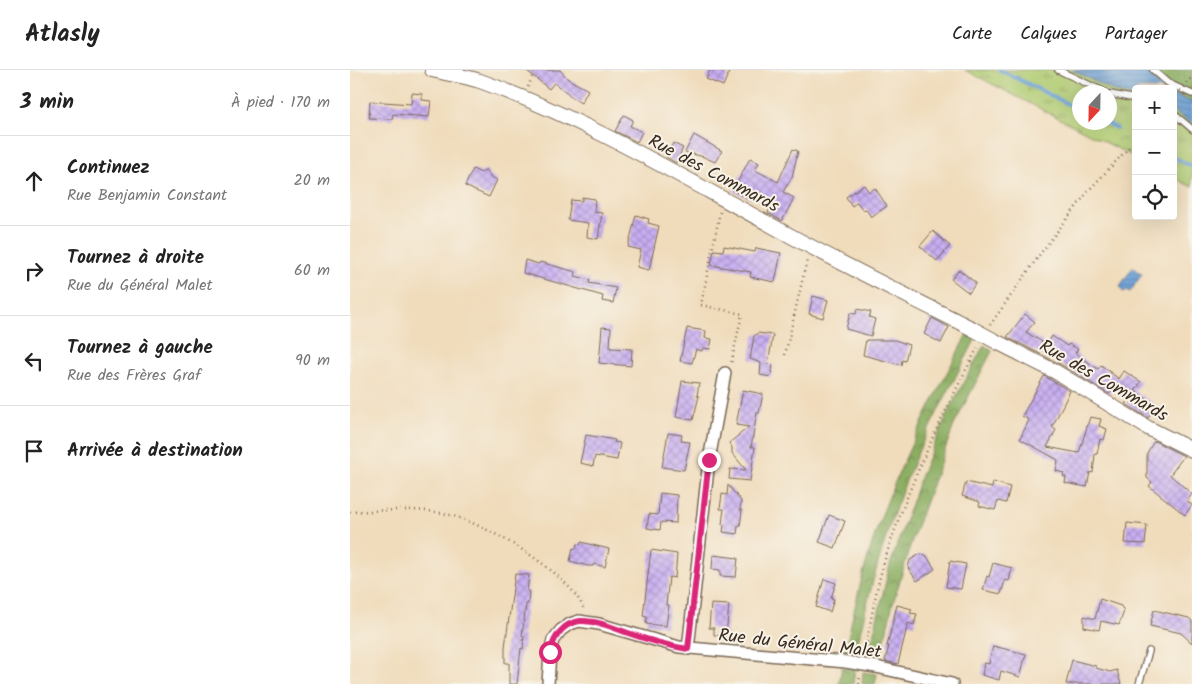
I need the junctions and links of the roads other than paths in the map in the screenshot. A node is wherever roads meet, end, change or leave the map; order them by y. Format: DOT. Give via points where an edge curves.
graph roads {
  1 [pos="432,70"];
  2 [pos="1058,70"];
  3 [pos="1153,70"];
  4 [pos="1090,85"];
  5 [pos="1192,94"];
  6 [pos="1117,95"];
  7 [pos="1132,98"];
  8 [pos="1177,116"];
  9 [pos="1192,129"];
  10 [pos="725,373"];
  11 [pos="1192,450"];
  12 [pos="688,649"];
  13 [pos="1149,651"];
  14 [pos="548,684"];
  15 [pos="952,684"];
  16 [pos="1139,684"];
  1 -- 11 [label="street, Rue des Commards, bridge" via="478,80 524,98 628,148 1056,372 1148,428"];
  2 -- 4 [label="lane"];
  3 -- 5 [label="lane" via="1168,83"];
  6 -- 7 [label="lane"];
  8 -- 9 [label="lane"];
  10 -- 12 [label="street" via="708,469"];
  12 -- 14 [label="street, Rue du Général Malet" via="579,621 561,630 553,640"];
  12 -- 15 [label="street, Rue du Général Malet, bridge" via="846,662"];
  13 -- 16 [label="lane"];
}
